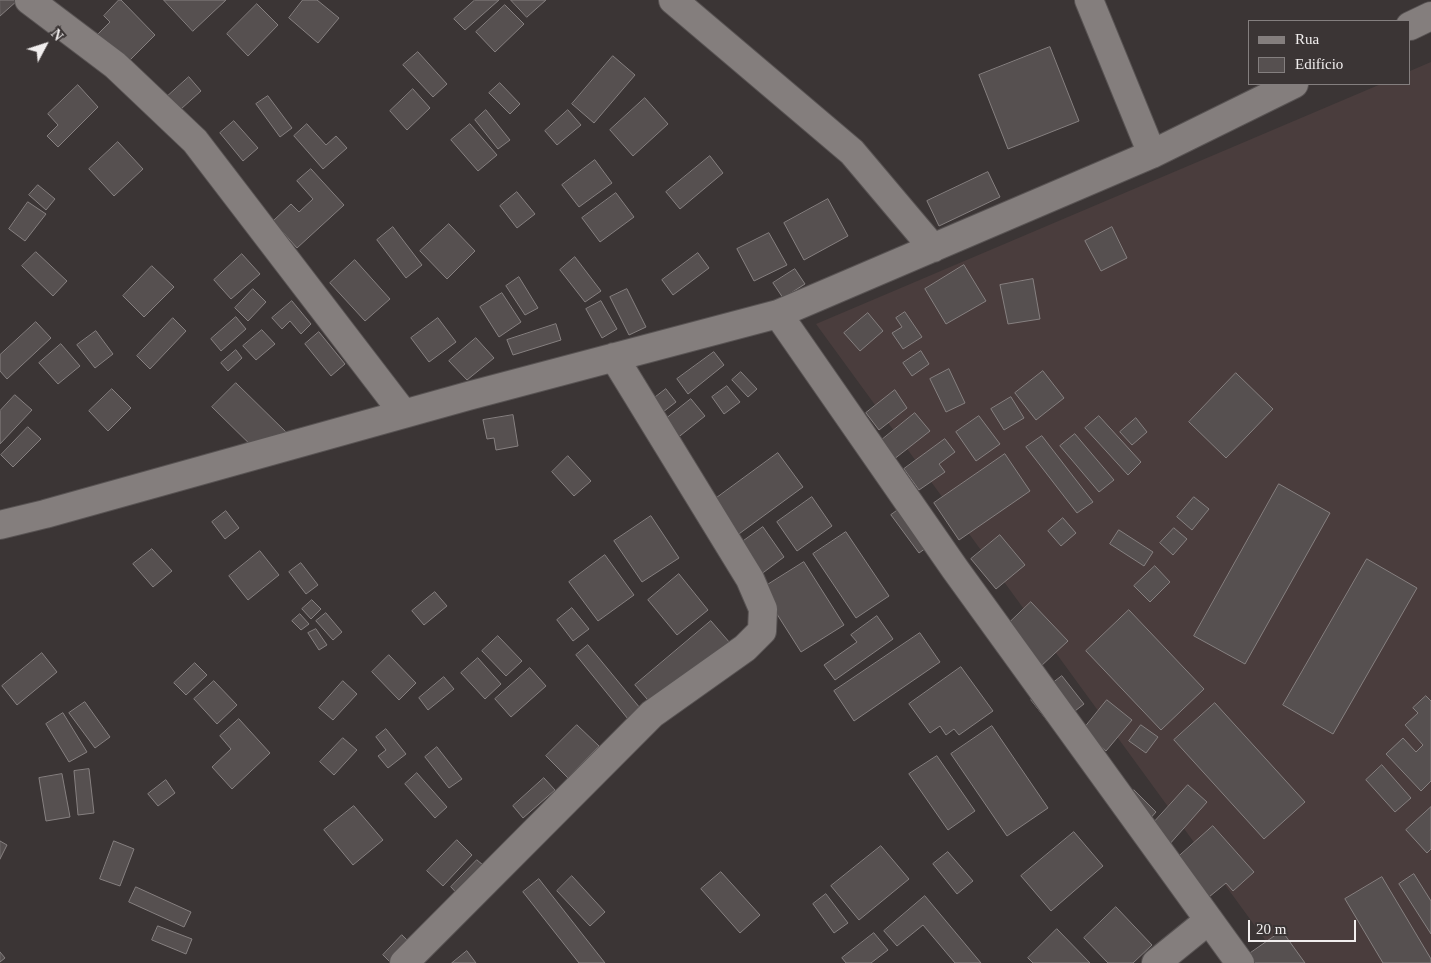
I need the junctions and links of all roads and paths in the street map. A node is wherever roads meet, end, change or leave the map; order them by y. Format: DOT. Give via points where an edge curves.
graph roads {
  1 [pos="29,0"];
  2 [pos="673,0"];
  3 [pos="1089,0"];
  4 [pos="1431,16"];
  5 [pos="1411,26"];
  6 [pos="1292,85"];
  7 [pos="1152,154"];
  8 [pos="933,248"];
  9 [pos="778,314"];
  10 [pos="614,357"];
  11 [pos="404,414"];
  12 [pos="0,525"];
  13 [pos="1209,920"];
  14 [pos="404,963"];
  15 [pos="1156,963"];
  16 [pos="1240,963"];
  1 -- 11 [label="street" via="115,65 195,141"];
  2 -- 8 [label="street" via="852,152"];
  3 -- 7 [label="street"];
  4 -- 5 [label="street"];
  6 -- 7 [label="street"];
  7 -- 8 [label="street"];
  8 -- 9 [label="street"];
  9 -- 10 [label="street"];
  9 -- 13 [label="street" via="955,569"];
  10 -- 11 [label="street"];
  10 -- 14 [label="street" via="750,579 763,609 762,631 745,648 652,714"];
  11 -- 12 [label="street"];
  13 -- 15 [label="street"];
  13 -- 16 [label="street"];
}
